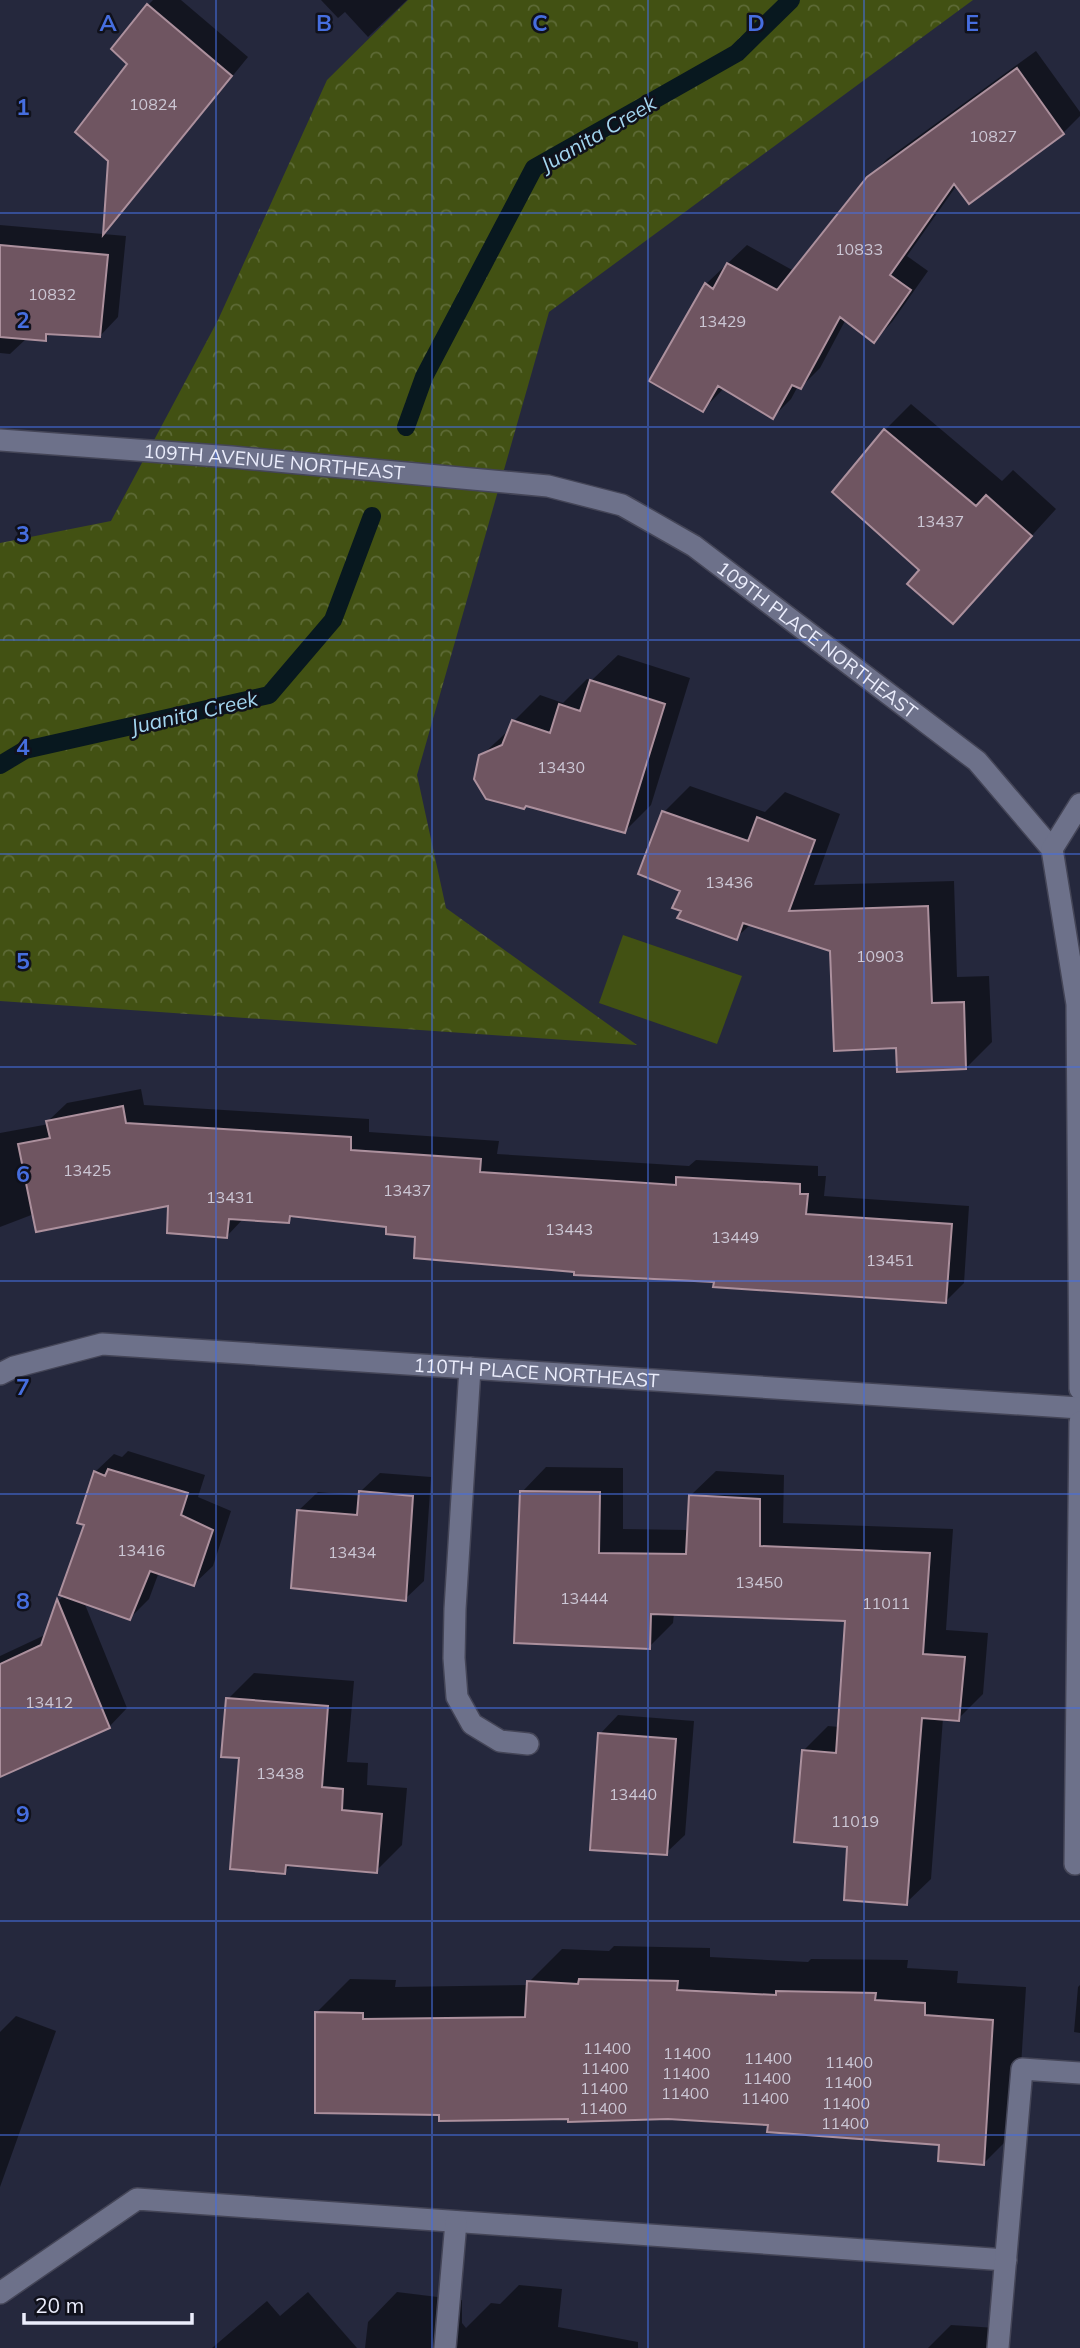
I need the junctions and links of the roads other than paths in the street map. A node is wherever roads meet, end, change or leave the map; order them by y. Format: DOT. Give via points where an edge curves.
graph roads {
  1 [pos="0,440"];
  2 [pos="548,486"];
  3 [pos="1080,804"];
  4 [pos="1052,849"];
  5 [pos="470,1368"];
  6 [pos="0,1374"];
  7 [pos="1080,1389"];
  8 [pos="1080,1408"];
  9 [pos="1080,1422"];
  10 [pos="528,1744"];
  11 [pos="1074,1864"];
  12 [pos="1080,2073"];
  13 [pos="456,2222"];
  14 [pos="1006,2260"];
  15 [pos="0,2293"];
  16 [pos="445,2348"];
  17 [pos="998,2348"];
  1 -- 2 [label="street, 109TH AVENUE NORTHEAST"];
  2 -- 4 [label="street, 109TH PLACE NORTHEAST" via="622,505 694,546 977,761"];
  3 -- 4 [label="street"];
  4 -- 7 [label="street" via="1077,1004"];
  5 -- 6 [label="street, 110TH PLACE NORTHEAST" via="102,1344"];
  5 -- 8 [label="street, 110TH PLACE NORTHEAST"];
  5 -- 10 [label="street" via="455,1609 457,1697 472,1724 500,1741"];
  9 -- 11 [label="street"];
  12 -- 14 [label="street" via="1022,2069"];
  13 -- 14 [label="street"];
  13 -- 15 [label="street" via="137,2199"];
  13 -- 16 [label="street"];
  14 -- 17 [label="street"];
}
